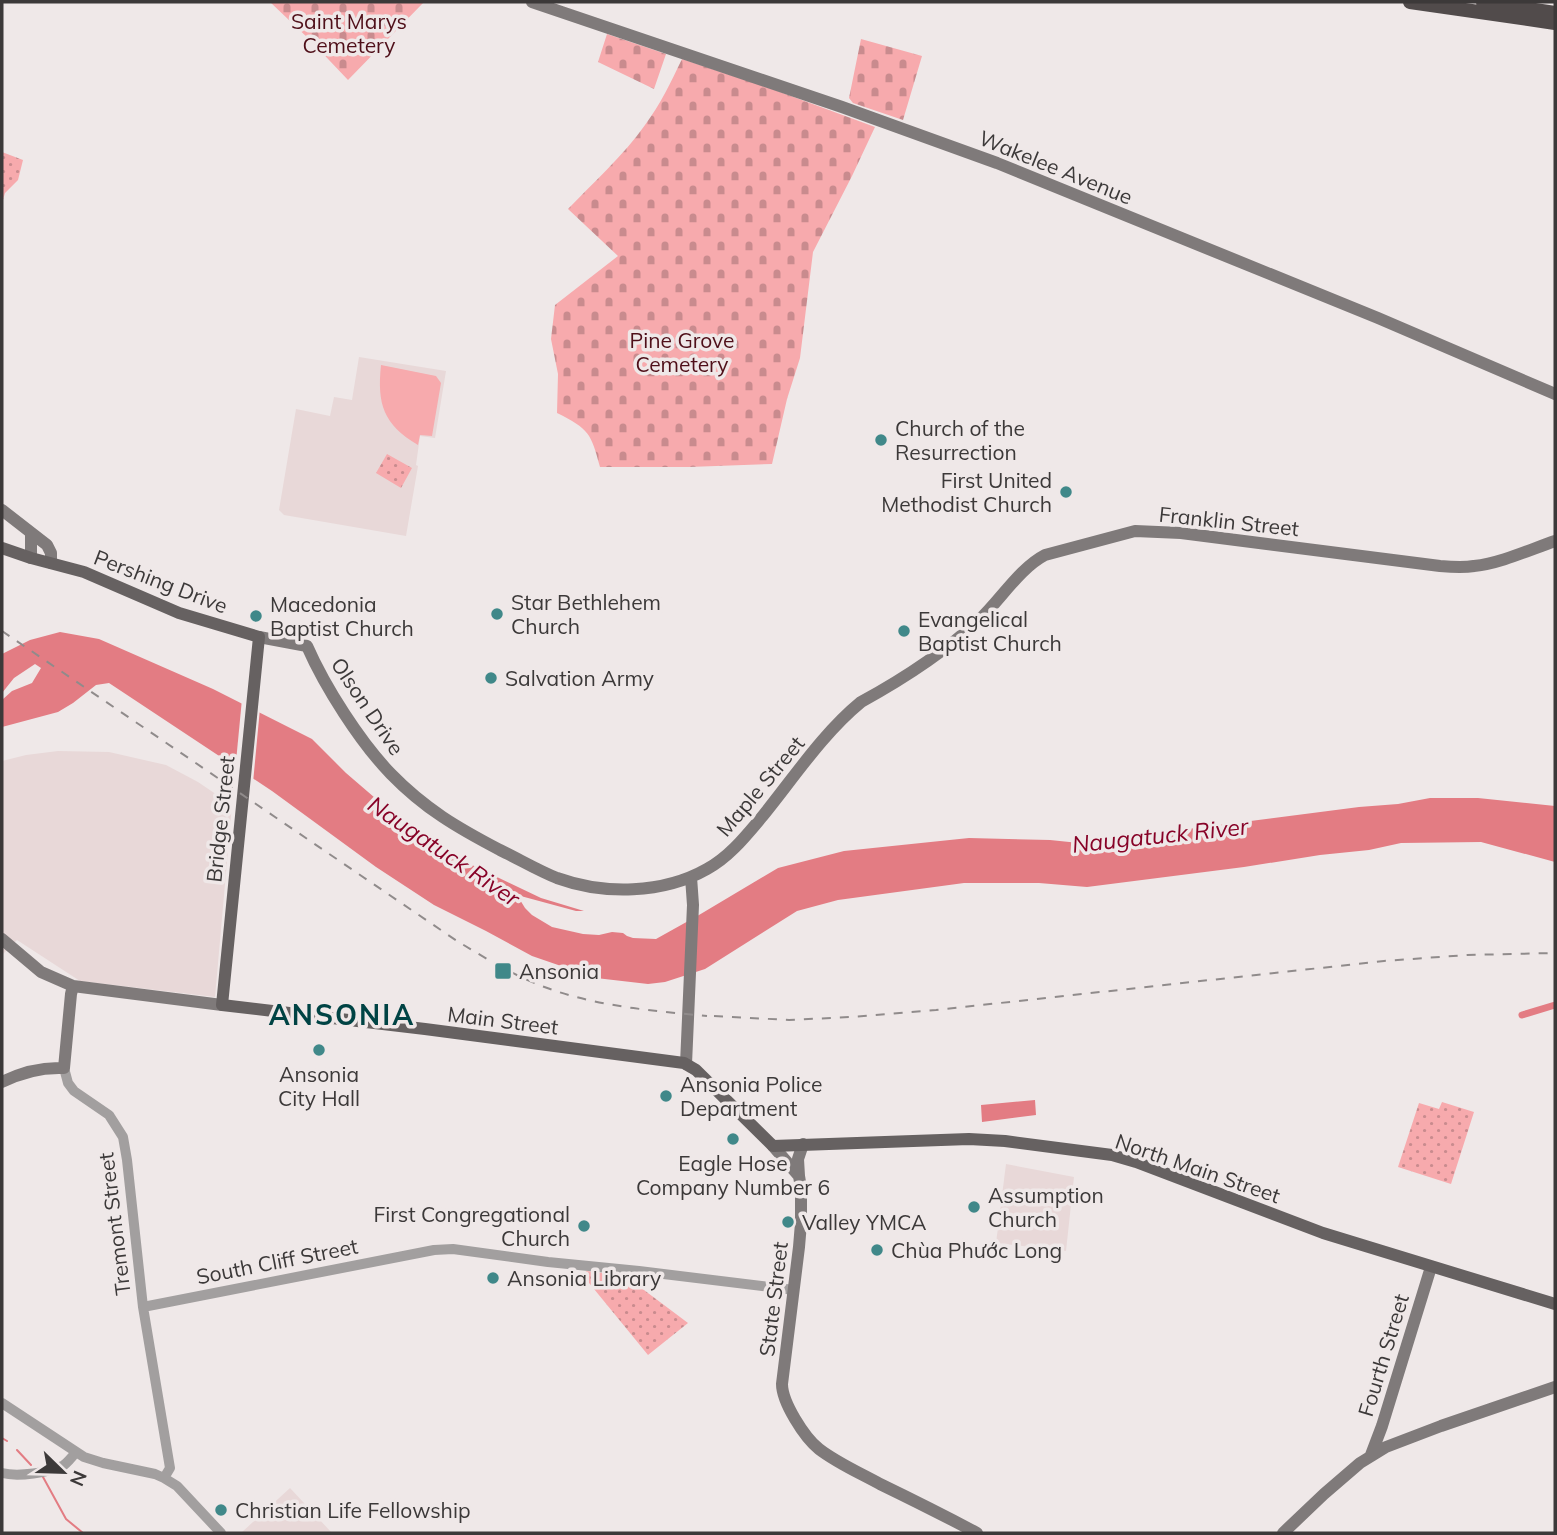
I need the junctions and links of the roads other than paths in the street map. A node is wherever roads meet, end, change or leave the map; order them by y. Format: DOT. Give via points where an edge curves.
graph roads {
  1 [pos="532,2"];
  2 [pos="1410,2"];
  3 [pos="1483,2"];
  4 [pos="1555,13"];
  5 [pos="1555,23"];
  6 [pos="1555,394"];
  7 [pos="2,510"];
  8 [pos="31,534"];
  9 [pos="1555,541"];
  10 [pos="2,548"];
  11 [pos="31,558"];
  12 [pos="51,563"];
  13 [pos="258,637"];
  14 [pos="307,646"];
  15 [pos="937,655"];
  16 [pos="691,877"];
  17 [pos="2,939"];
  18 [pos="73,986"];
  19 [pos="222,1005"];
  20 [pos="686,1064"];
  21 [pos="64,1068"];
  22 [pos="2,1082"];
  23 [pos="803,1144"];
  24 [pos="773,1146"];
  25 [pos="799,1176"];
  26 [pos="1431,1267"];
  27 [pos="794,1290"];
  28 [pos="1555,1304"];
  29 [pos="144,1307"];
  30 [pos="1555,1387"];
  31 [pos="2,1404"];
  32 [pos="76,1452"];
  33 [pos="1371,1455"];
  34 [pos="2,1473"];
  35 [pos="164,1478"];
  36 [pos="221,1533"];
  37 [pos="977,1533"];
  38 [pos="1283,1533"];
  1 -- 6 [label="main road, Wakelee Avenue" via="997,163"];
  2 -- 5 [label="highway"];
  3 -- 4 [label="highway"];
  7 -- 8 [label="main road"];
  8 -- 11 [label="main road"];
  8 -- 12 [label="main road" via="50,548"];
  9 -- 15 [label="main road, Franklin Street" via="1493,562 1455,567 1135,531 1038,558"];
  10 -- 11 [label="main road, Pershing Drive"];
  11 -- 12 [label="main road, Pershing Drive"];
  12 -- 13 [label="main road, Pershing Drive" via="84,572 179,613"];
  13 -- 14 [label="main road, Pershing Drive"];
  13 -- 19 [label="main road, Bridge Street"];
  14 -- 16 [label="main road, Olson Drive" via="373,753 418,799 450,823 543,872 580,884 640,888"];
  15 -- 16 [label="main road, Maple Street" via="850,712 731,852"];
  16 -- 20 [label="main road"];
  17 -- 18 [label="main road, Main Street" via="41,972"];
  18 -- 19 [label="main road, Main Street"];
  18 -- 21 [label="main road"];
  19 -- 20 [label="main road, Main Street"];
  20 -- 24 [label="main road"];
  21 -- 22 [label="main road" via="36,1069"];
  21 -- 29 [label="street, Tremont Street" via="74,1091 109,1115 123,1137"];
  23 -- 24 [label="main road, North Main Street"];
  23 -- 25 [label="main road, State Street"];
  23 -- 26 [label="main road, North Main Street" via="969,1139 1112,1155 1323,1233"];
  24 -- 25 [label="main road"];
  25 -- 27 [label="main road, State Street" via="801,1223"];
  26 -- 28 [label="main road, North Main Street"];
  26 -- 33 [label="main road, Fourth Street"];
  27 -- 29 [label="street, South Cliff Street" via="453,1249"];
  27 -- 37 [label="main road, State Street" via="782,1384 794,1418 816,1447"];
  29 -- 35 [label="street, Tremont Street" via="170,1468"];
  30 -- 33 [label="main road" via="1411,1436"];
  31 -- 32 [label="street"];
  32 -- 34 [label="street" via="60,1467 19,1475"];
  32 -- 35 [label="street" via="97,1462"];
  33 -- 38 [label="main road"];
  35 -- 36 [label="street"];
}
